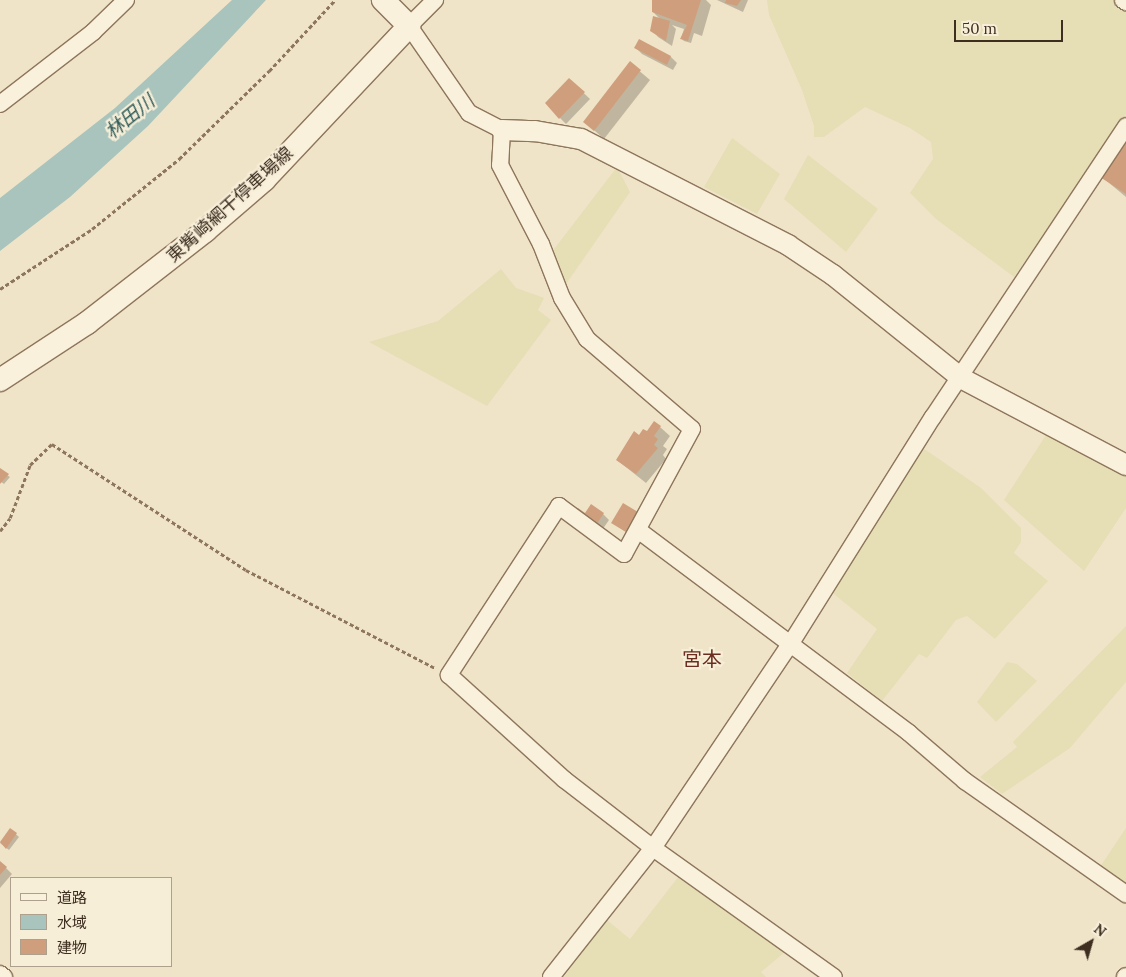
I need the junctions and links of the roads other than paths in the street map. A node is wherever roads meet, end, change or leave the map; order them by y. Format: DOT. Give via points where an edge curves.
graph roads {
  1 [pos="126,0"];
  2 [pos="383,0"];
  3 [pos="425,0"];
  4 [pos="435,0"];
  5 [pos="409,26"];
  6 [pos="0,104"];
  7 [pos="1126,126"];
  8 [pos="502,130"];
  9 [pos="961,378"];
  10 [pos="0,380"];
  11 [pos="1126,465"];
  12 [pos="638,530"];
  13 [pos="790,643"];
  14 [pos="653,848"];
  15 [pos="1126,894"];
  16 [pos="0,974"];
  17 [pos="4,977"];
  18 [pos="550,977"];
  19 [pos="834,977"];
  1 -- 6 [label="street" via="93,32"];
  2 -- 5 [label="main road"];
  3 -- 5 [label="street"];
  4 -- 5 [label="street"];
  5 -- 8 [label="street" via="469,113"];
  5 -- 10 [label="main road, 東觜崎網干停車場線" via="264,180 87,324"];
  7 -- 9 [label="street"];
  8 -- 9 [label="street" via="535,131 580,139 788,245 833,275"];
  8 -- 12 [label="street" via="500,165 541,244 562,298 587,339 692,428"];
  9 -- 11 [label="street"];
  9 -- 13 [label="street" via="849,546"];
  12 -- 13 [label="street"];
  12 -- 14 [label="street" via="624,554 559,506 449,675 565,780"];
  13 -- 14 [label="street"];
  13 -- 15 [label="street" via="965,781"];
  14 -- 18 [label="street"];
  14 -- 19 [label="street"];
  16 -- 17 [label="street"];
}
